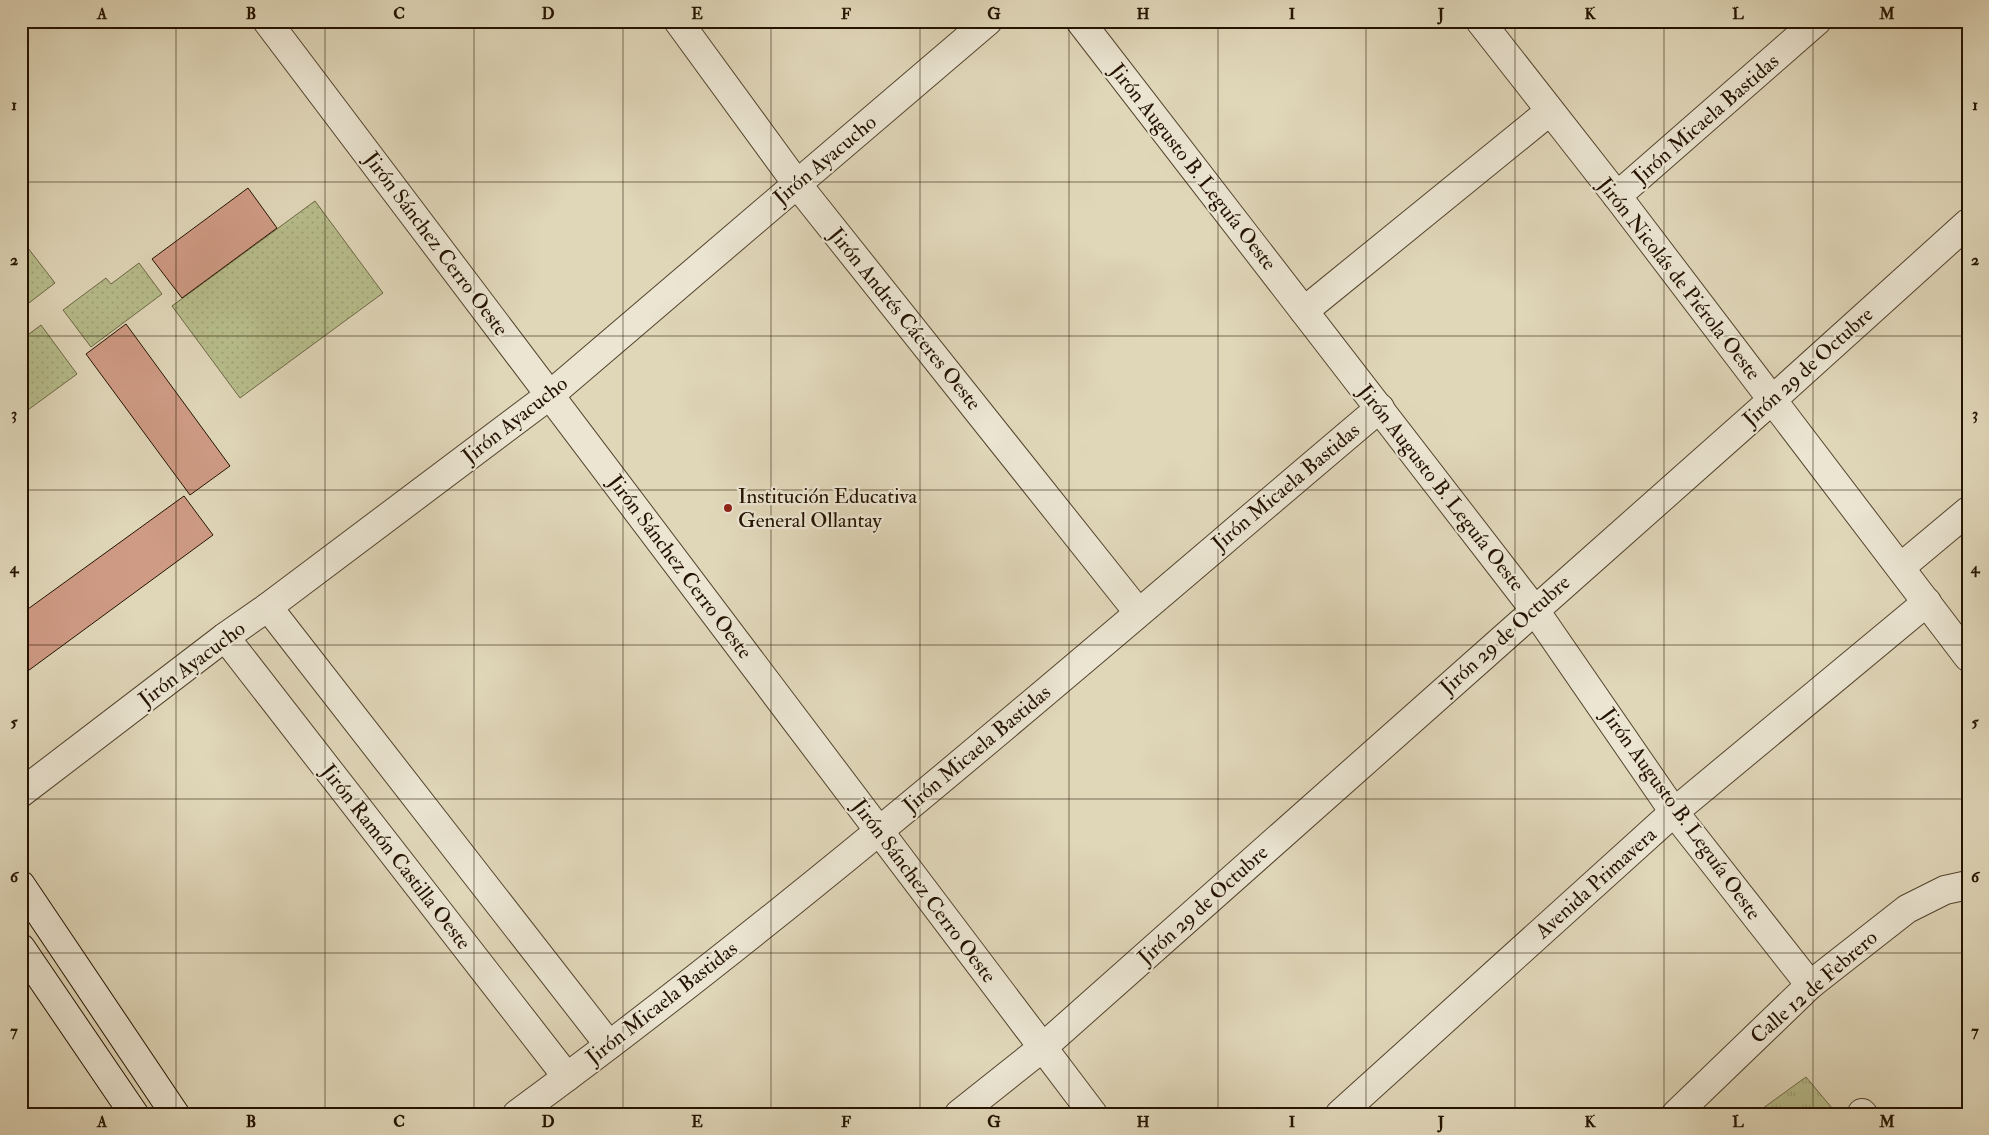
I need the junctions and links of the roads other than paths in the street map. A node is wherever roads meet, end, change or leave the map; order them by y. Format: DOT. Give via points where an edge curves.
graph roads {
  1 [pos="268,21"];
  2 [pos="678,21"];
  3 [pos="988,21"];
  4 [pos="1080,21"];
  5 [pos="1480,21"];
  6 [pos="1817,21"];
  7 [pos="1550,111"];
  8 [pos="797,184"];
  9 [pos="1617,196"];
  10 [pos="1968,223"];
  11 [pos="1304,311"];
  12 [pos="550,395"];
  13 [pos="1772,400"];
  14 [pos="1380,408"];
  15 [pos="1968,511"];
  16 [pos="1901,567"];
  17 [pos="1927,602"];
  18 [pos="268,607"];
  19 [pos="1534,610"];
  20 [pos="1138,612"];
  21 [pos="225,638"];
  22 [pos="1968,657"];
  23 [pos="21,793"];
  24 [pos="1674,812"];
  25 [pos="880,831"];
  26 [pos="1968,875"];
  27 [pos="21,886"];
  28 [pos="1956,887"];
  29 [pos="21,948"];
  30 [pos="1810,985"];
  31 [pos="610,1045"];
  32 [pos="1042,1048"];
  33 [pos="567,1077"];
  34 [pos="134,1114"];
  35 [pos="175,1114"];
  36 [pos="517,1114"];
  37 [pos="959,1114"];
  38 [pos="1092,1114"];
  39 [pos="1340,1114"];
  40 [pos="1676,1114"];
  1 -- 12 [label="street, Jirón Sánchez Cerro Oeste"];
  2 -- 8 [label="street, Jirón Andrés Cáceres Oeste"];
  3 -- 8 [label="street, Jirón Ayacucho"];
  4 -- 11 [label="street, Jirón Augusto B. Leguía Oeste"];
  5 -- 7 [label="street, Jirón Nicolás de Piérola Oeste"];
  6 -- 9 [label="street, Jirón Micaela Bastidas"];
  7 -- 9 [label="street, Jirón Nicolás de Piérola Oeste"];
  7 -- 11 [label="street"];
  8 -- 12 [label="street, Jirón Ayacucho"];
  8 -- 20 [label="street, Jirón Andrés Cáceres Oeste"];
  9 -- 13 [label="street, Jirón Nicolás de Piérola Oeste"];
  10 -- 13 [label="street, Jirón 29 de Octubre"];
  11 -- 14 [label="street, Jirón Augusto B. Leguía Oeste"];
  12 -- 18 [label="street, Jirón Ayacucho"];
  12 -- 25 [label="street, Jirón Sánchez Cerro Oeste"];
  13 -- 16 [label="street, Jirón Nicolás de Piérola Oeste"];
  13 -- 19 [label="street, Jirón 29 de Octubre"];
  14 -- 19 [label="street, Jirón Augusto B. Leguía Oeste"];
  14 -- 20 [label="street, Jirón Micaela Bastidas"];
  15 -- 16 [label="street"];
  16 -- 17 [label="street, Jirón Nicolás de Piérola Oeste"];
  17 -- 22 [label="street, Jirón Nicolás de Piérola Oeste"];
  17 -- 24 [label="street, Avenida Primavera"];
  18 -- 21 [label="street, Jirón Ayacucho"];
  18 -- 31 [label="street"];
  19 -- 24 [label="street, Jirón Augusto B. Leguía Oeste"];
  19 -- 32 [label="street, Jirón 29 de Octubre"];
  20 -- 25 [label="street, Jirón Micaela Bastidas"];
  21 -- 23 [label="street, Jirón Ayacucho"];
  21 -- 33 [label="street, Jirón Ramón Castilla Oeste"];
  24 -- 30 [label="street, Jirón Augusto B. Leguía Oeste"];
  24 -- 39 [label="street, Avenida Primavera"];
  25 -- 31 [label="street, Jirón Micaela Bastidas"];
  25 -- 32 [label="street, Jirón Sánchez Cerro Oeste"];
  26 -- 28 [label="street"];
  27 -- 35 [label="street"];
  28 -- 30 [label="street, Calle 12 de Febrero" via="1907,909"];
  29 -- 34 [label="street"];
  30 -- 40 [label="street, Calle 12 de Febrero"];
  31 -- 33 [label="street, Jirón Micaela Bastidas"];
  32 -- 37 [label="street"];
  32 -- 38 [label="street, Jirón Sánchez Cerro Oeste"];
  33 -- 36 [label="street, Jirón Micaela Bastidas"];
}
